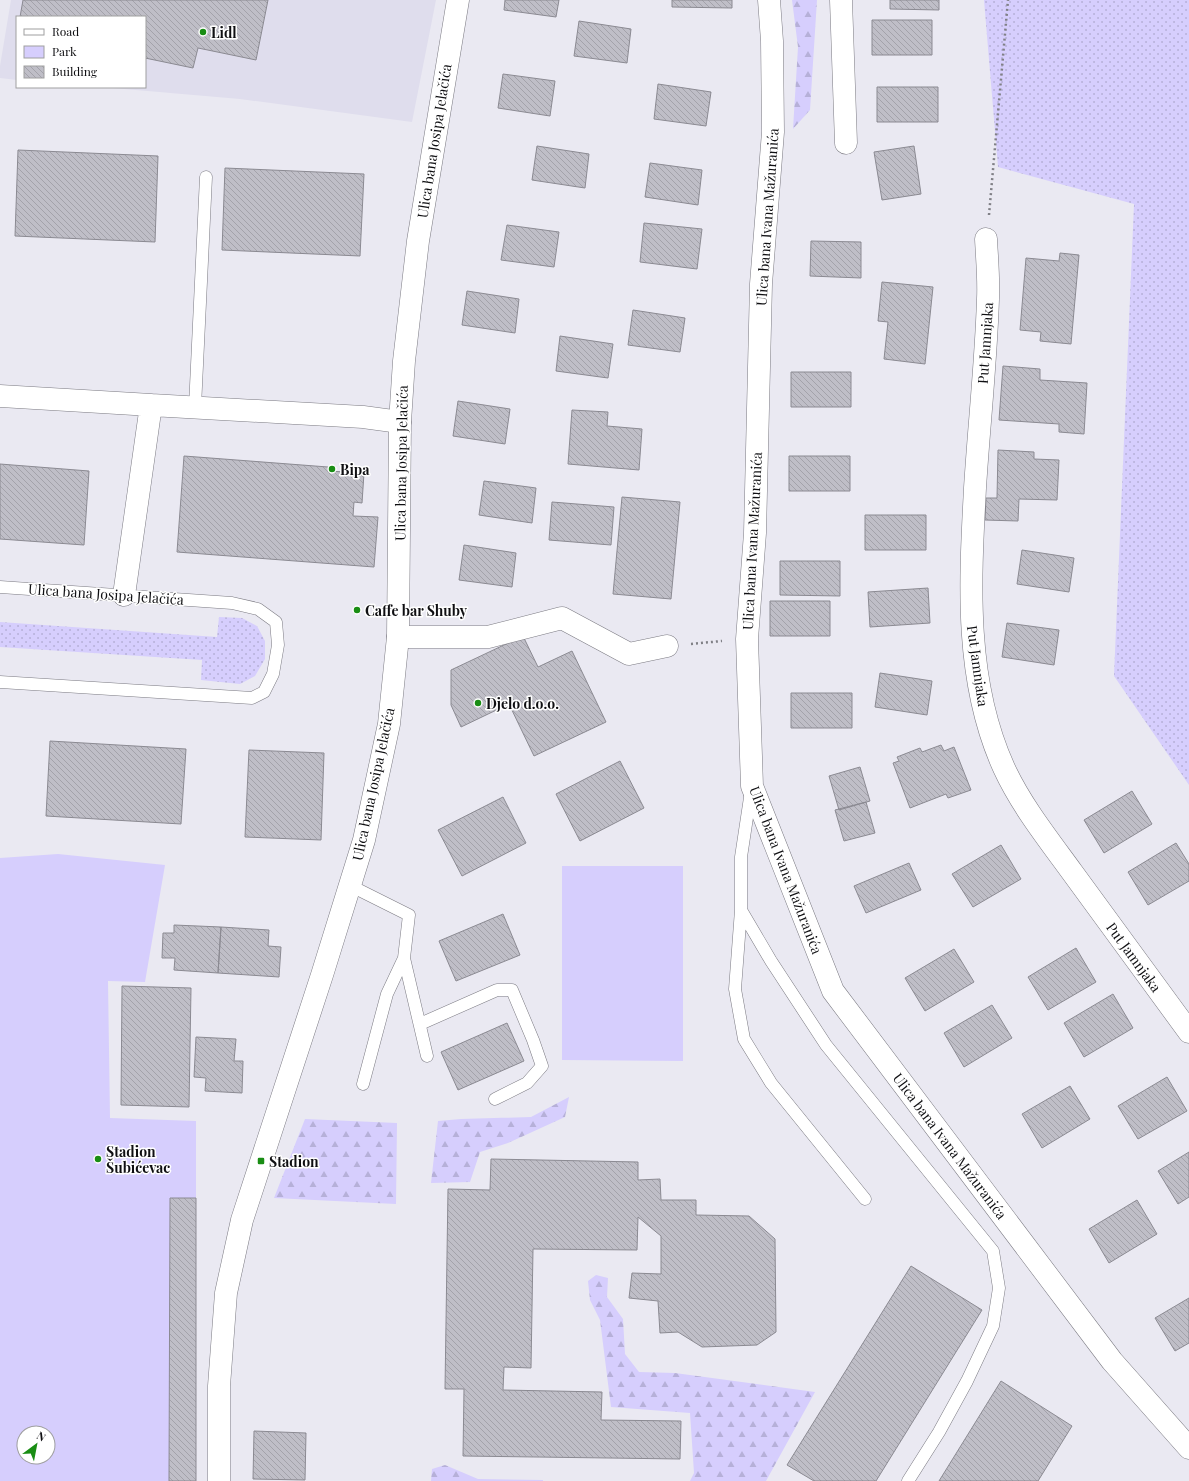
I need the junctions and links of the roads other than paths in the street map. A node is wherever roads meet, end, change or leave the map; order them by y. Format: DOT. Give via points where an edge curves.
graph roads {
  1 [pos="458,0"];
  2 [pos="769,0"];
  3 [pos="841,0"];
  4 [pos="846,143"];
  5 [pos="206,176"];
  6 [pos="986,239"];
  7 [pos="0,396"];
  8 [pos="151,405"];
  9 [pos="195,407"];
  10 [pos="400,422"];
  11 [pos="0,587"];
  12 [pos="124,596"];
  13 [pos="398,637"];
  14 [pos="667,646"];
  15 [pos="0,682"];
  16 [pos="752,786"];
  17 [pos="349,885"];
  18 [pos="741,910"];
  19 [pos="404,958"];
  20 [pos="420,1024"];
  21 [pos="1189,1032"];
  22 [pos="427,1056"];
  23 [pos="363,1084"];
  24 [pos="495,1099"];
  25 [pos="865,1199"];
  26 [pos="1189,1448"];
  27 [pos="219,1481"];
  28 [pos="908,1481"];
  1 -- 10 [label="street, Ulica bana Josipa Jelačića" via="418,241 404,361"];
  2 -- 16 [label="street, Ulica bana Ivana Mažuranića" via="773,132 761,284 755,533 747,639"];
  3 -- 4 [label="street"];
  5 -- 9 [label="lane"];
  6 -- 21 [label="street, Put Jamnjaka" via="988,298 971,566 975,664 985,712 1004,769 1019,796"];
  7 -- 8 [label="street"];
  8 -- 9 [label="street"];
  8 -- 12 [label="street"];
  9 -- 10 [label="street" via="363,417"];
  10 -- 13 [label="street, Ulica bana Josipa Jelačića"];
  11 -- 12 [label="lane, Ulica bana Josipa Jelačića"];
  12 -- 15 [label="lane, Ulica bana Josipa Jelačića" via="232,603 258,609 276,622 278,646 273,674 264,692 252,698"];
  13 -- 14 [label="street" via="488,637 562,618 629,654"];
  13 -- 17 [label="street, Ulica bana Josipa Jelačića" via="389,724 364,840"];
  16 -- 18 [label="lane" via="741,857"];
  16 -- 26 [label="street, Ulica bana Ivana Mažuranića" via="833,991 1112,1361"];
  17 -- 19 [label="lane" via="409,915"];
  17 -- 27 [label="street, Ulica bana Josipa Jelačića" via="242,1220 226,1293 219,1386"];
  18 -- 25 [label="lane" via="735,989 744,1039 771,1083"];
  18 -- 28 [label="lane" via="826,1045 993,1251 999,1288 993,1326 964,1388"];
  19 -- 20 [label="lane"];
  19 -- 23 [label="lane" via="387,994"];
  20 -- 22 [label="lane"];
  20 -- 24 [label="lane" via="496,990 512,990 542,1066 527,1082"];
}
